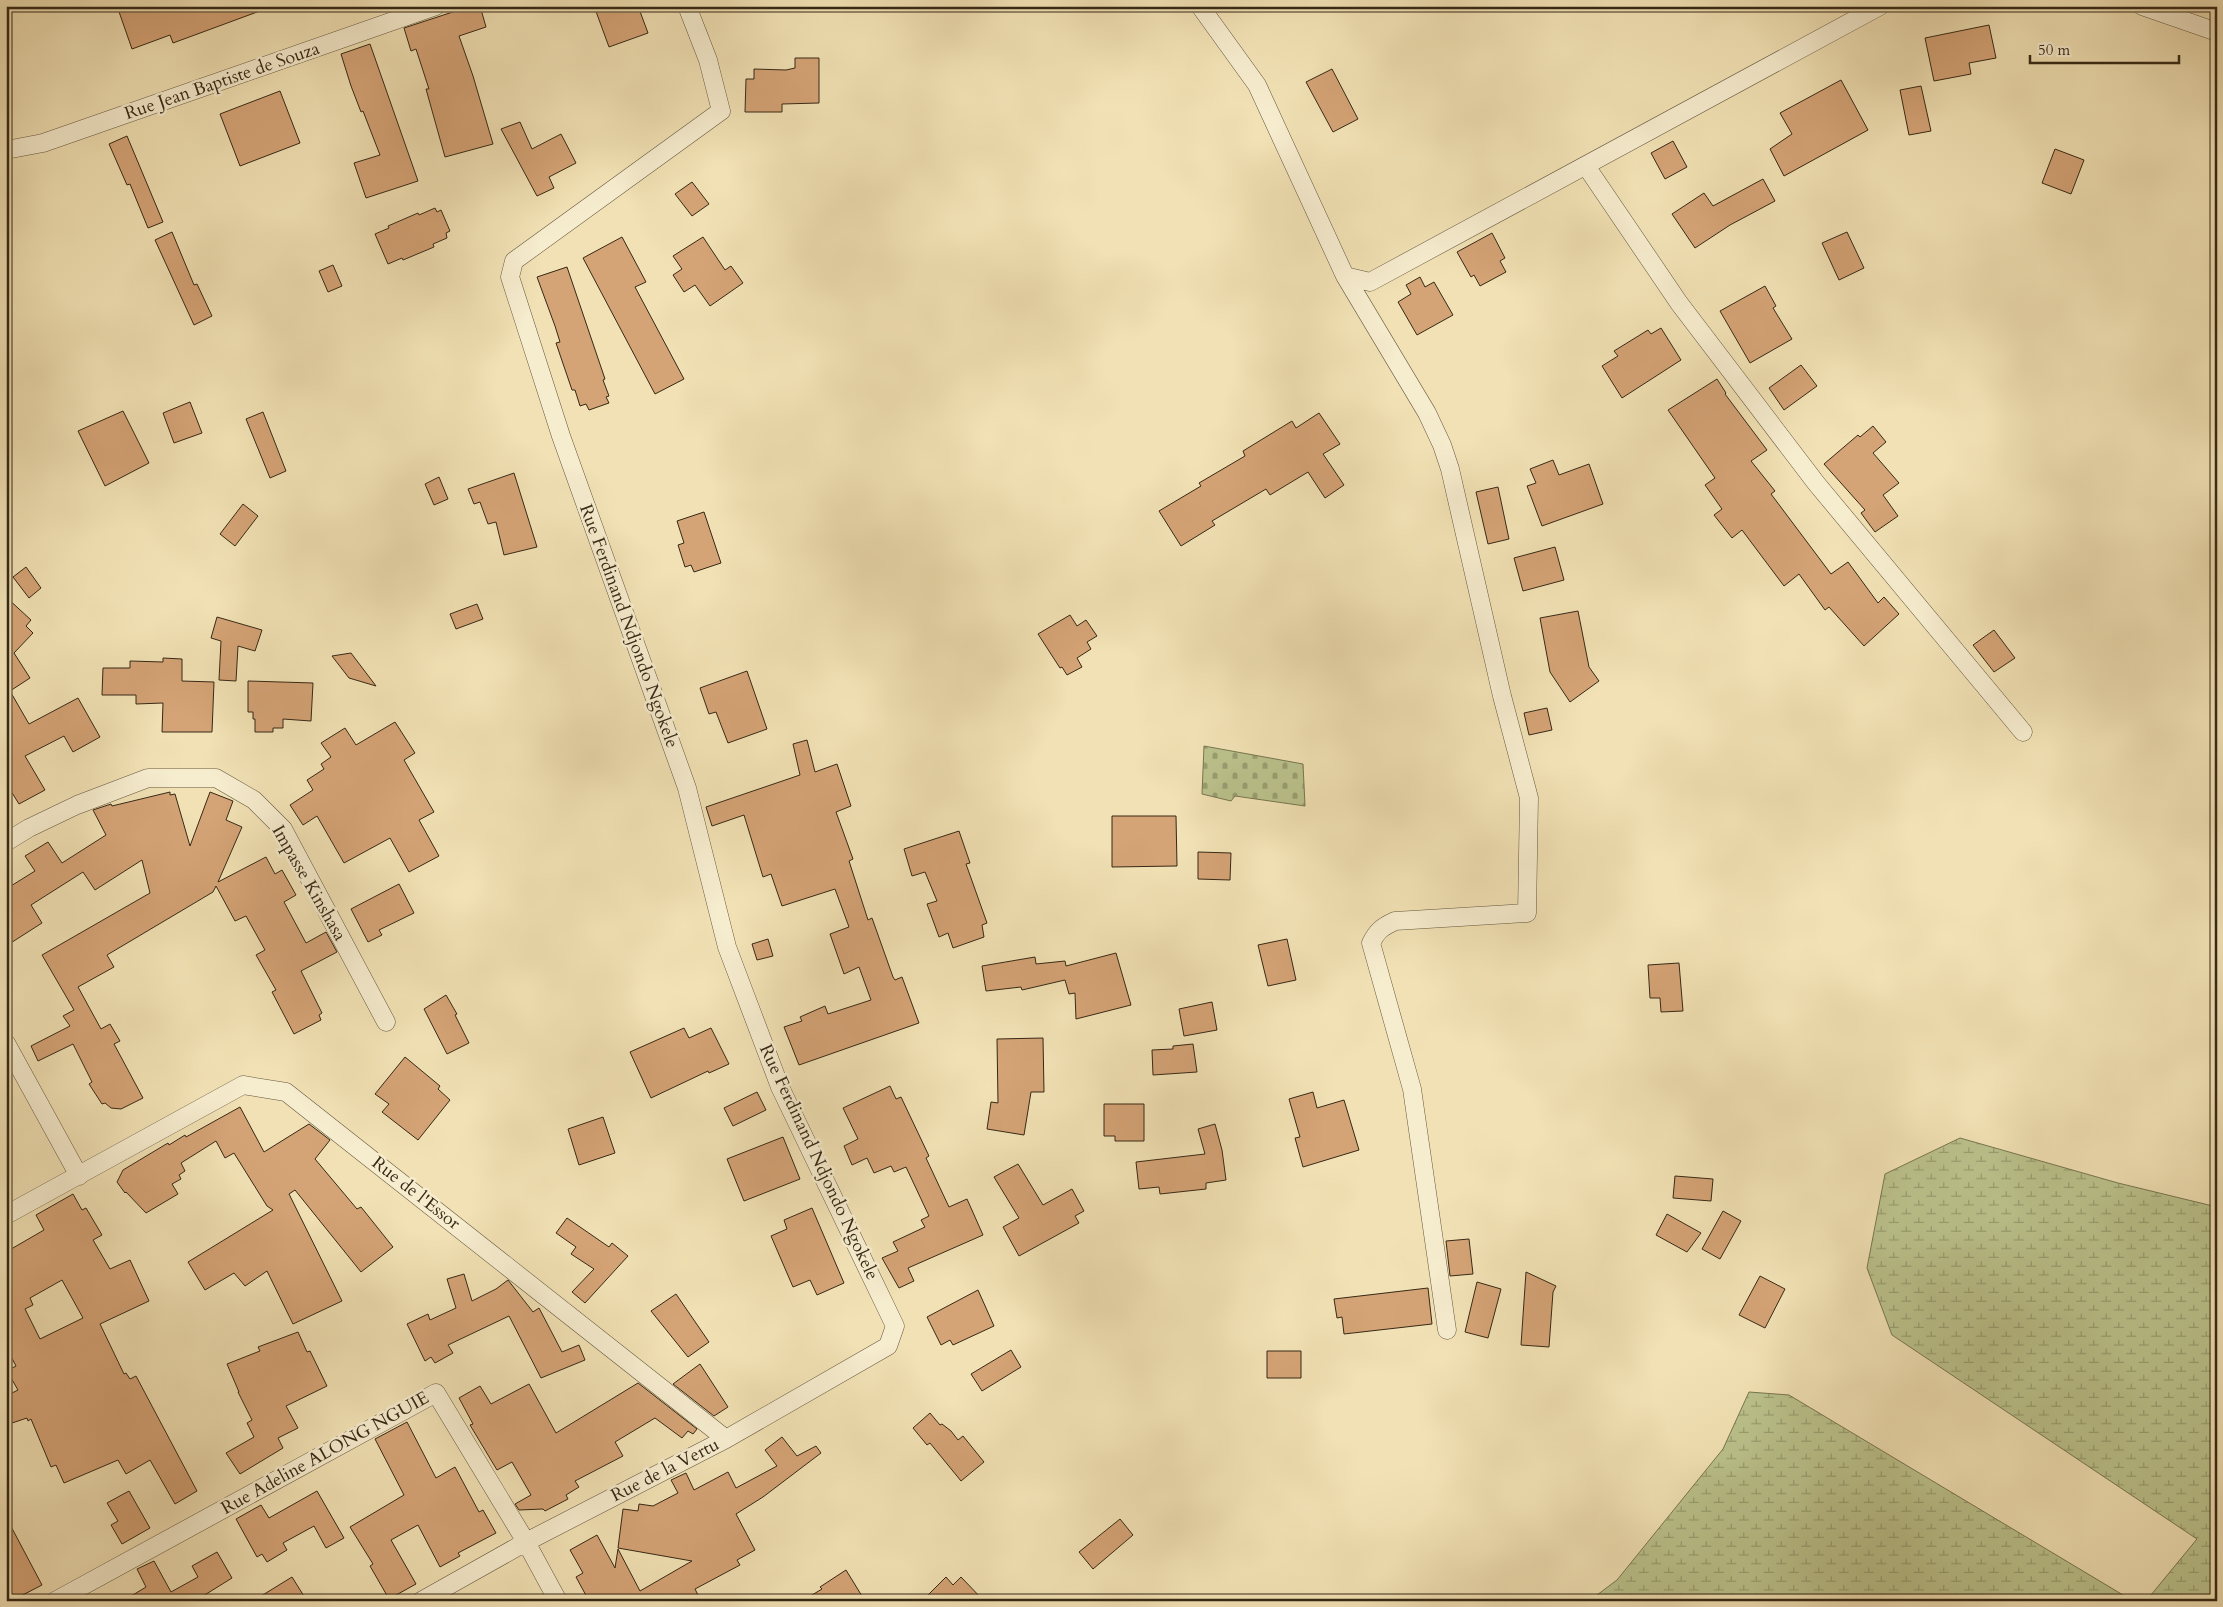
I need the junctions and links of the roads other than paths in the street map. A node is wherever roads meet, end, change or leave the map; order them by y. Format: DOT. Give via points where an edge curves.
graph roads {
  1 [pos="436,6"];
  2 [pos="688,6"];
  3 [pos="1200,6"];
  4 [pos="1880,6"];
  5 [pos="2142,6"];
  6 [pos="2217,32"];
  7 [pos="6,150"];
  8 [pos="1586,166"];
  9 [pos="1345,276"];
  10 [pos="2023,732"];
  11 [pos="6,842"];
  12 [pos="386,1022"];
  13 [pos="6,1043"];
  14 [pos="79,1176"];
  15 [pos="6,1214"];
  16 [pos="895,1326"];
  17 [pos="1447,1330"];
  18 [pos="726,1439"];
  19 [pos="526,1542"];
  20 [pos="55,1601"];
  21 [pos="422,1601"];
  22 [pos="558,1601"];
  1 -- 7 [label="street, Rue Jean Baptiste de Souza" via="43,143"];
  2 -- 16 [label="street, Rue Ferdinand Ndjondo Ngokele" via="708,60 721,111 514,261 510,277 560,436 687,788 727,947 780,1087"];
  3 -- 9 [label="street" via="1257,85"];
  4 -- 8 [label="street"];
  5 -- 6 [label="street"];
  8 -- 9 [label="street" via="1370,282"];
  8 -- 10 [label="street" via="1679,302 1816,483"];
  9 -- 17 [label="street" via="1427,413 1442,444 1502,696 1530,798 1527,912 1395,921 1376,932 1370,943 1412,1089"];
  11 -- 12 [label="street, Impasse Kinshasa" via="77,805 148,778 216,778 254,800 282,829"];
  13 -- 14 [label="street"];
  14 -- 15 [label="street, Rue de l'Essor"];
  14 -- 18 [label="street, Rue de l'Essor" via="243,1085 286,1092"];
  16 -- 18 [label="street, Rue de la Vertu" via="888,1346"];
  18 -- 19 [label="street, Rue de la Vertu"];
  19 -- 20 [label="street, Rue Adeline ALONG NGUIE" via="436,1393"];
  19 -- 21 [label="street, Rue de la Vertu"];
  19 -- 22 [label="street, Rue Adeline ALONG NGUIE"];
}
